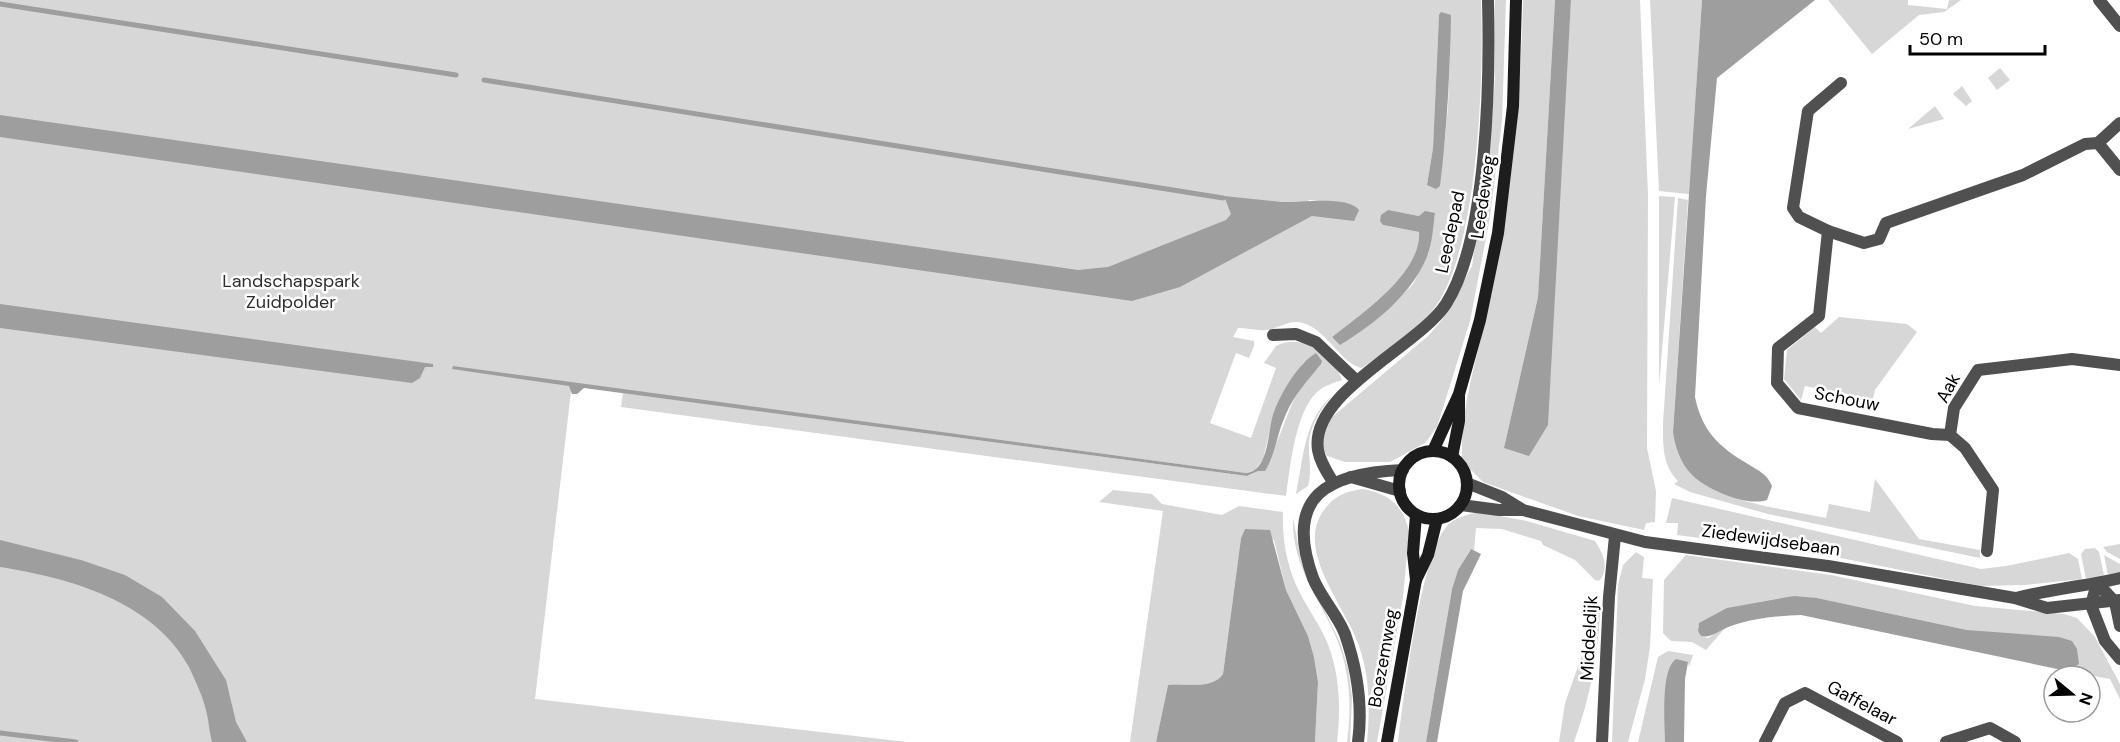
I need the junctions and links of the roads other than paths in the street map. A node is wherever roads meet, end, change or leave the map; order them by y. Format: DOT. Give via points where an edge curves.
graph roads {
  1 [pos="1488,0"];
  2 [pos="1516,0"];
  3 [pos="2099,0"];
  4 [pos="2120,26"];
  5 [pos="1841,84"];
  6 [pos="2120,123"];
  7 [pos="2098,143"];
  8 [pos="2120,170"];
  9 [pos="1828,231"];
  10 [pos="1273,335"];
  11 [pos="2120,365"];
  12 [pos="1357,381"];
  13 [pos="1459,394"];
  14 [pos="1950,435"];
  15 [pos="1433,451"];
  16 [pos="1452,457"];
  17 [pos="1402,470"];
  18 [pos="1351,477"];
  19 [pos="1333,482"];
  20 [pos="1467,483"];
  21 [pos="1400,491"];
  22 [pos="1461,505"];
  23 [pos="1523,510"];
  24 [pos="1416,515"];
  25 [pos="1437,519"];
  26 [pos="1615,536"];
  27 [pos="1987,551"];
  28 [pos="2120,578"];
  29 [pos="1416,580"];
  30 [pos="2097,584"];
  31 [pos="2015,598"];
  32 [pos="2117,601"];
  33 [pos="2091,605"];
  34 [pos="2120,626"];
  35 [pos="2119,655"];
  36 [pos="1358,742"];
  37 [pos="1387,742"];
  38 [pos="1602,742"];
  39 [pos="1765,742"];
  40 [pos="1897,742"];
  41 [pos="1946,742"];
  42 [pos="2016,742"];
  1 -- 12 [label="street, Leedepad" via="1486,125 1476,207 1463,269 1444,307 1423,329"];
  2 -- 13 [label="main road, Leedeweg" via="1513,106 1498,232 1480,320"];
  3 -- 4 [label="street"];
  5 -- 9 [label="street" via="1808,111 1793,208 1799,218"];
  6 -- 7 [label="street"];
  7 -- 8 [label="street"];
  7 -- 9 [label="street" via="2085,144 2023,175 1886,223 1880,239 1864,243"];
  9 -- 14 [label="street, Schouw" via="1819,316 1778,348 1777,382 1798,408"];
  10 -- 12 [label="street" via="1296,334 1316,342"];
  11 -- 14 [label="street, Aak" via="2072,359 1978,370 1954,408"];
  12 -- 19 [label="street, Leedepad" via="1332,408 1319,431 1318,448"];
  13 -- 15 [label="main road, Leedeweg"];
  13 -- 16 [label="main road, Leedeweg"];
  14 -- 27 [label="street" via="1965,448 1993,490"];
  15 -- 16 [label="main road"];
  15 -- 17 [label="main road" via="1415,457"];
  16 -- 20 [label="main road" via="1465,473"];
  17 -- 18 [label="street" via="1371,471"];
  17 -- 21 [label="main road"];
  18 -- 19 [label="street"];
  18 -- 21 [label="street"];
  19 -- 36 [label="street" via="1308,507 1304,538 1314,579 1344,631 1353,662 1360,696"];
  20 -- 22 [label="main road"];
  20 -- 23 [label="street, Ziedewijdsebaan" via="1502,496"];
  21 -- 24 [label="main road" via="1403,501"];
  22 -- 23 [label="street, Ziedewijdsebaan"];
  22 -- 25 [label="main road" via="1455,512"];
  23 -- 26 [label="street, Ziedewijdsebaan"];
  24 -- 25 [label="main road"];
  24 -- 29 [label="main road, Boezemweg"];
  25 -- 29 [label="main road, Boezemweg" via="1428,555"];
  26 -- 31 [label="street, Ziedewijdsebaan"];
  26 -- 38 [label="street, Middeldijk"];
  28 -- 30 [label="street, Ziedewijdsebaan"];
  29 -- 37 [label="main road, Boezemweg"];
  30 -- 31 [label="street, Ziedewijdsebaan"];
  30 -- 32 [label="street"];
  30 -- 33 [label="street"];
  31 -- 33 [label="street, Ziedewijdsebaan" via="2047,608"];
  32 -- 33 [label="street, Ziedewijdsebaan"];
  32 -- 34 [label="street"];
  33 -- 35 [label="street" via="2105,641"];
  39 -- 40 [label="street, Gaffelaar" via="1785,703 1805,693"];
  41 -- 42 [label="street" via="1990,728"];
}
